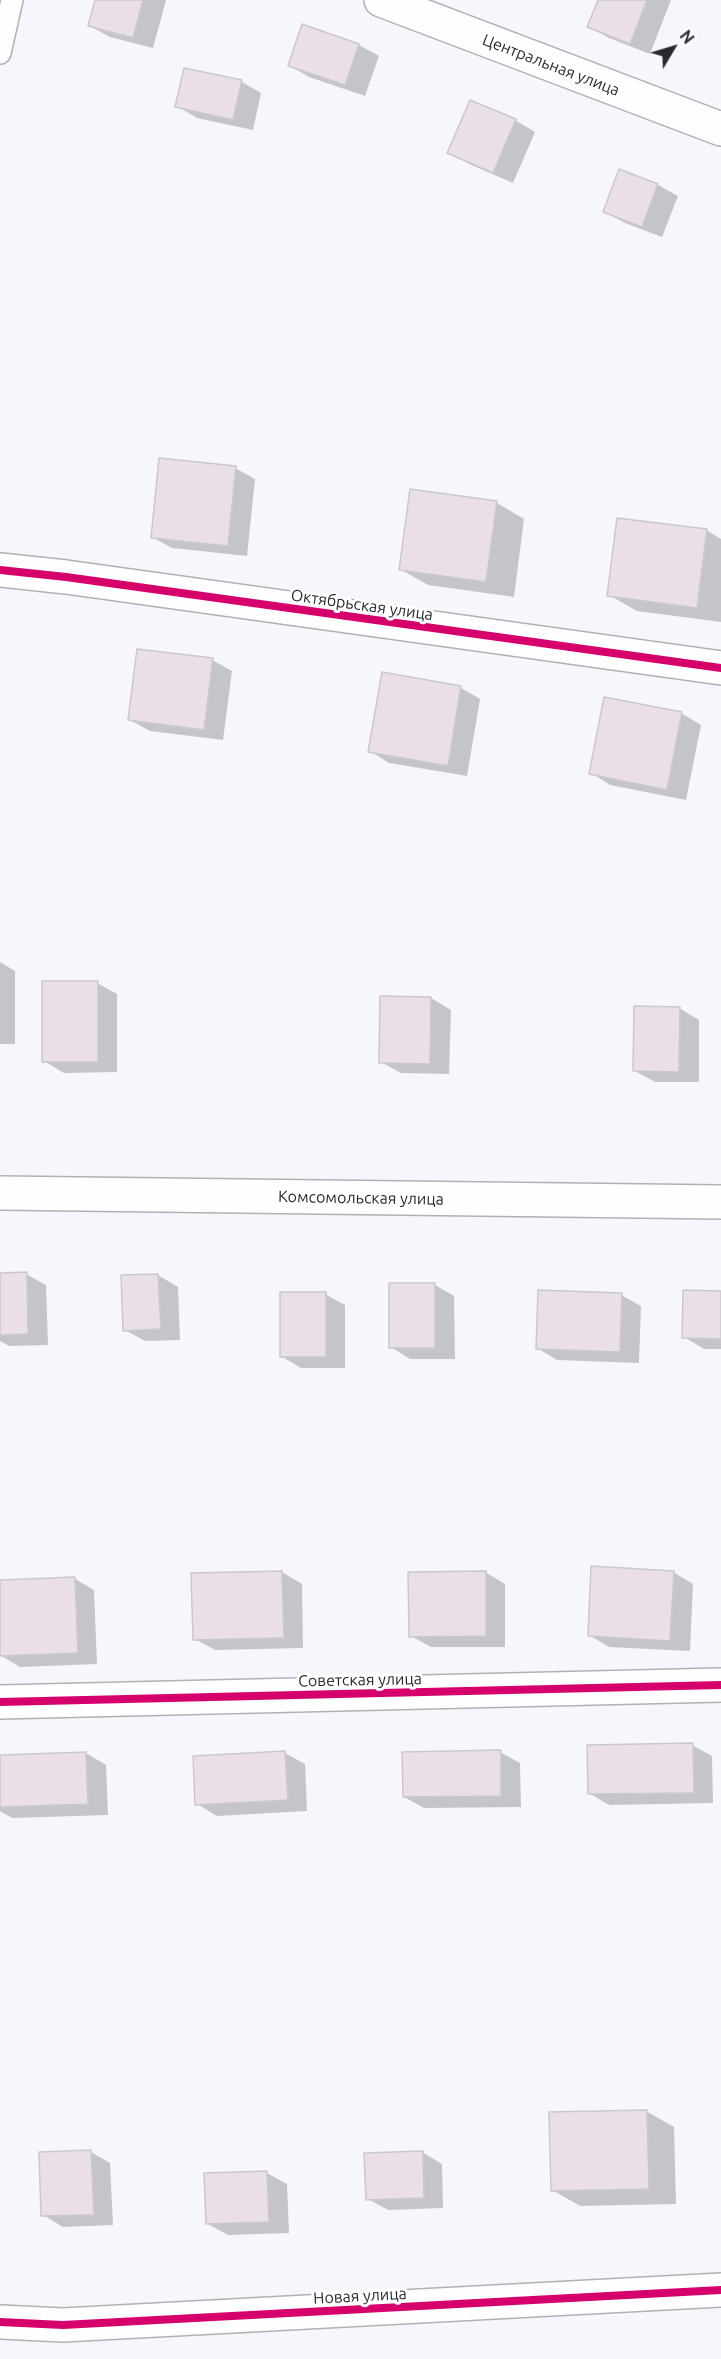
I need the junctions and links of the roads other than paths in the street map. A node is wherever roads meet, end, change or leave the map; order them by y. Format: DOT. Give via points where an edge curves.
graph roads {
  1 [pos="12,0"];
  2 [pos="381,0"];
  3 [pos="0,54"];
  4 [pos="721,129"];
  5 [pos="0,570"];
  6 [pos="721,668"];
  7 [pos="0,1193"];
  8 [pos="721,1202"];
  9 [pos="721,1685"];
  10 [pos="0,1702"];
  11 [pos="721,2290"];
  12 [pos="0,2322"];
  1 -- 3 [label="lane"];
  2 -- 4 [label="street, Центральная улица"];
  5 -- 6 [label="street, Октябрьская улица"];
  7 -- 8 [label="street, Комсомольская улица"];
  9 -- 10 [label="street, Советская улица"];
  11 -- 12 [label="street, Новая улица" via="63,2325"];
}
